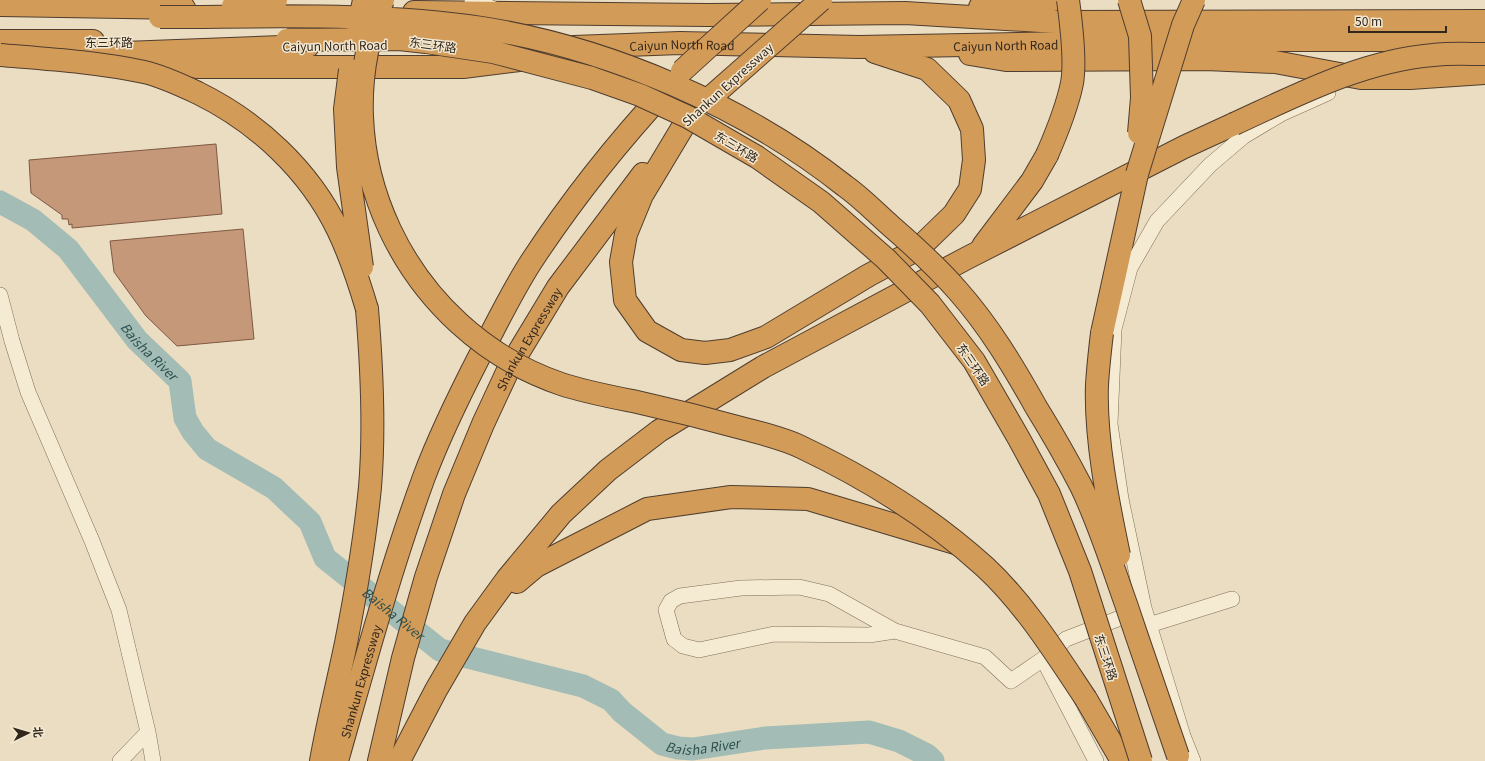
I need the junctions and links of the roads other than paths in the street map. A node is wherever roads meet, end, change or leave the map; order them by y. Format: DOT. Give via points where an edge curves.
graph roads {
  1 [pos="276,0"];
  2 [pos="364,0"];
  3 [pos="383,0"];
  4 [pos="472,0"];
  5 [pos="760,0"];
  6 [pos="821,0"];
  7 [pos="1053,0"];
  8 [pos="1068,0"];
  9 [pos="1129,0"];
  10 [pos="1194,0"];
  11 [pos="0,6"];
  12 [pos="503,6"];
  13 [pos="905,13"];
  14 [pos="0,17"];
  15 [pos="160,17"];
  16 [pos="1485,21"];
  17 [pos="1485,40"];
  18 [pos="0,41"];
  19 [pos="923,45"];
  20 [pos="859,47"];
  21 [pos="1485,54"];
  22 [pos="0,56"];
  23 [pos="1485,73"];
  24 [pos="1361,78"];
  25 [pos="687,120"];
  26 [pos="1137,174"];
  27 [pos="979,252"];
  28 [pos="0,295"];
  29 [pos="367,309"];
  30 [pos="956,543"];
  31 [pos="1232,599"];
  32 [pos="1144,608"];
  33 [pos="482,614"];
  34 [pos="895,631"];
  35 [pos="1143,631"];
  36 [pos="1043,659"];
  37 [pos="148,732"];
  38 [pos="120,761"];
  39 [pos="153,761"];
  40 [pos="321,761"];
  41 [pos="337,761"];
  42 [pos="378,761"];
  43 [pos="399,761"];
  44 [pos="1096,761"];
  45 [pos="1122,761"];
  46 [pos="1141,761"];
  47 [pos="1180,761"];
  48 [pos="1193,761"];
  1 -- 15 [label="highway, bridge"];
  2 -- 29 [label="highway, bridge" via="345,109 348,167"];
  3 -- 30 [label="highway, bridge" via="373,24 362,85 361,124 368,168 384,217 400,248 425,289 452,317 505,359 561,384 702,417 799,446 847,470 911,509"];
  4 -- 12 [label="street"];
  5 -- 41 [label="highway, Shankun Expressway, bridge" via="682,71 638,120 572,202 530,264 502,313 456,402 424,476"];
  6 -- 25 [label="highway, Shankun Expressway, bridge"];
  7 -- 13 [label="highway"];
  8 -- 27 [label="highway, bridge" via="1072,81 1062,120 1032,181"];
  9 -- 26 [label="highway, bridge" via="1140,36 1142,98"];
  10 -- 26 [label="highway, bridge" via="1183,25"];
  11 -- 12 [label="highway, Caiyun North Road"];
  12 -- 13 [label="highway, Caiyun North Road" via="708,15"];
  13 -- 16 [label="highway, Caiyun North Road" via="1057,22"];
  14 -- 15 [label="highway"];
  15 -- 35 [label="highway, 东三环路, bridge" via="419,20 484,28 583,52 657,78 708,100 779,139 845,186 912,245 958,291 1004,351 1082,488 1113,568"];
  17 -- 19 [label="highway, Caiyun North Road" via="1246,40"];
  18 -- 46 [label="highway, 东三环路, bridge" via="399,39 493,52 564,70 640,95 688,117 758,157 821,202 886,259 930,304 974,361 1050,494 1080,571"];
  19 -- 20 [label="highway, Caiyun North Road"];
  19 -- 24 [label="highway" via="1006,60 1206,59 1275,62"];
  20 -- 22 [label="highway, Caiyun North Road" via="680,43 599,47 426,43"];
  20 -- 25 [label="highway" via="926,69 958,100 972,129 974,160 970,189 954,214 918,249 869,275 766,337 730,350 705,353 681,350 647,331 625,300 621,262 626,234 642,195"];
  21 -- 27 [label="highway, bridge" via="1432,55 1386,64 1327,81 1184,147"];
  22 -- 29 [label="highway, bridge" via="75,61 146,72 223,106 259,132 288,158 312,188 338,229"];
  23 -- 24 [label="highway"];
  24 -- 32 [label="street" via="1281,114 1244,136 1210,165 1157,221 1130,268 1114,329 1110,424 1120,499"];
  25 -- 42 [label="highway, Shankun Expressway" via="558,287 509,368 454,494 426,577"];
  26 -- 35 [label="highway, bridge" via="1102,333 1097,386 1108,501"];
  27 -- 33 [label="highway" via="763,367 659,431 608,470 561,514 507,579"];
  28 -- 37 [label="street" via="28,392 119,610"];
  29 -- 40 [label="highway" via="373,418 370,487 364,539 346,642"];
  30 -- 33 [label="highway" via="808,499 731,497 647,509 536,566"];
  30 -- 45 [label="highway, bridge" via="985,567 1012,596 1056,654"];
  31 -- 35 [label="street"];
  32 -- 35 [label="street"];
  32 -- 36 [label="street" via="1066,639"];
  33 -- 43 [label="highway" via="436,690"];
  34 -- 34 [label="street" via="829,594 799,587 741,588 680,596 671,601 666,610 674,639 683,646 699,650 774,634 869,634"];
  34 -- 36 [label="street" via="985,657 1011,680"];
  35 -- 47 [label="highway, 东三环路, bridge"];
  35 -- 48 [label="street"];
  36 -- 44 [label="street"];
  37 -- 38 [label="street"];
  37 -- 39 [label="street"];
}
